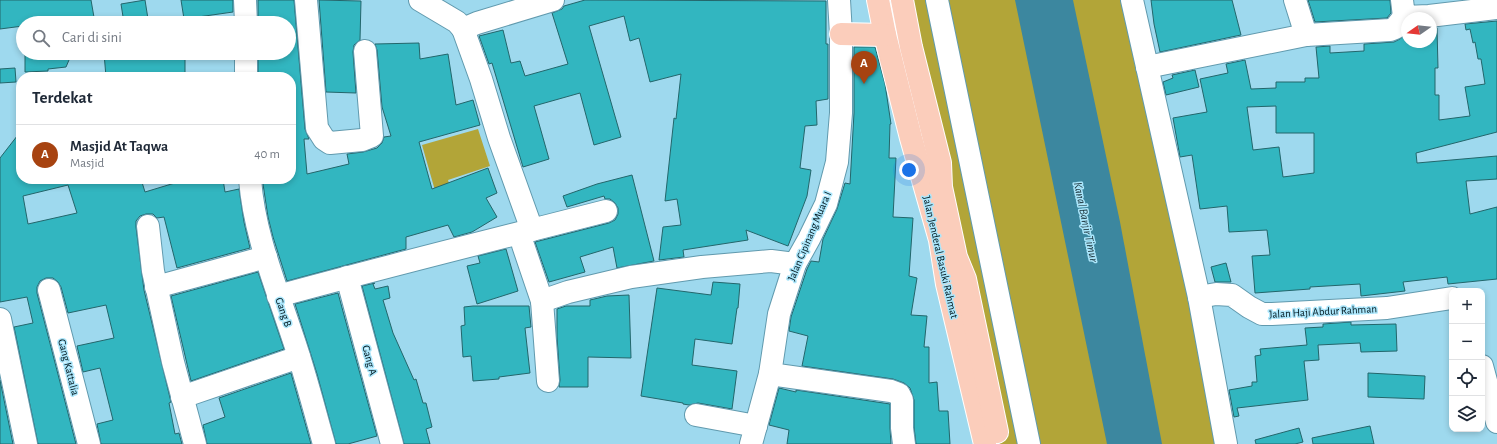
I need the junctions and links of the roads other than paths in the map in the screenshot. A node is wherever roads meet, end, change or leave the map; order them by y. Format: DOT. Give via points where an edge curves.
graph roads {
  1 [pos="244,0"];
  2 [pos="306,0"];
  3 [pos="420,0"];
  4 [pos="553,0"];
  5 [pos="839,0"];
  6 [pos="878,0"];
  7 [pos="902,0"];
  8 [pos="938,0"];
  9 [pos="1132,0"];
  10 [pos="1295,0"];
  11 [pos="1403,8"];
  12 [pos="1497,8"];
  13 [pos="245,16"];
  14 [pos="463,29"];
  15 [pos="841,34"];
  16 [pos="885,35"];
  17 [pos="1306,35"];
  18 [pos="365,51"];
  19 [pos="246,60"];
  20 [pos="1147,67"];
  21 [pos="246,72"];
  22 [pos="251,184"];
  23 [pos="606,211"];
  24 [pos="148,226"];
  25 [pos="528,237"];
  26 [pos="266,257"];
  27 [pos="794,264"];
  28 [pos="347,277"];
  29 [pos="156,287"];
  30 [pos="49,290"];
  31 [pos="278,296"];
  32 [pos="1199,297"];
  33 [pos="1449,298"];
  34 [pos="542,301"];
  35 [pos="0,319"];
  36 [pos="299,356"];
  37 [pos="770,374"];
  38 [pos="1485,377"];
  39 [pos="548,380"];
  40 [pos="182,397"];
  41 [pos="696,415"];
  42 [pos="1497,422"];
  43 [pos="753,435"];
  44 [pos="26,444"];
  45 [pos="89,444"];
  46 [pos="195,444"];
  47 [pos="324,444"];
  48 [pos="392,444"];
  49 [pos="904,444"];
  50 [pos="985,444"];
  51 [pos="1000,444"];
  52 [pos="1030,444"];
  53 [pos="1226,444"];
  1 -- 13 [label="street"];
  2 -- 18 [label="street" via="317,128 330,143 362,140 372,136"];
  3 -- 14 [label="street" via="457,22"];
  4 -- 14 [label="street"];
  5 -- 15 [label="street, Jalan Cipinang Muara I"];
  6 -- 16 [label="main road, Jalan Jenderal Basuki Rahmat"];
  7 -- 51 [label="main road, Jalan Jenderal Basuki Rahmat" via="940,163 941,187 956,257 965,279"];
  8 -- 52 [label="street"];
  9 -- 20 [label="street"];
  10 -- 17 [label="street"];
  11 -- 12 [label="street" via="1436,15"];
  11 -- 17 [label="street" via="1395,28 1390,30"];
  14 -- 25 [label="street" via="481,79"];
  15 -- 16 [label="main road"];
  15 -- 27 [label="street, Jalan Cipinang Muara I" via="841,113 837,162 826,204 810,239"];
  16 -- 50 [label="main road, Jalan Jenderal Basuki Rahmat" via="940,240 947,284"];
  17 -- 20 [label="street"];
  19 -- 21 [label="street"];
  20 -- 32 [label="street"];
  22 -- 26 [label="street, Gang B"];
  23 -- 25 [label="street"];
  24 -- 29 [label="street"];
  25 -- 28 [label="street"];
  25 -- 34 [label="street"];
  26 -- 29 [label="street"];
  26 -- 31 [label="street, Gang B"];
  27 -- 34 [label="street" via="772,261 682,269 631,277"];
  27 -- 37 [label="street, Jalan Cipinang Muara I" via="779,314"];
  28 -- 31 [label="street"];
  28 -- 48 [label="street, Gang A"];
  29 -- 40 [label="street"];
  30 -- 45 [label="street, Gang Kattalia"];
  31 -- 36 [label="street, Gang B"];
  32 -- 33 [label="street, Jalan Haji Abdur Rahman" via="1232,295 1262,314 1387,308"];
  32 -- 53 [label="street"];
  34 -- 39 [label="street"];
  35 -- 44 [label="street"];
  36 -- 40 [label="street"];
  36 -- 47 [label="street, Gang B"];
  37 -- 43 [label="street, Jalan Cipinang Muara I"];
  37 -- 49 [label="street" via="899,394 902,400"];
  38 -- 42 [label="street"];
  40 -- 46 [label="street"];
  41 -- 43 [label="street"];
}
